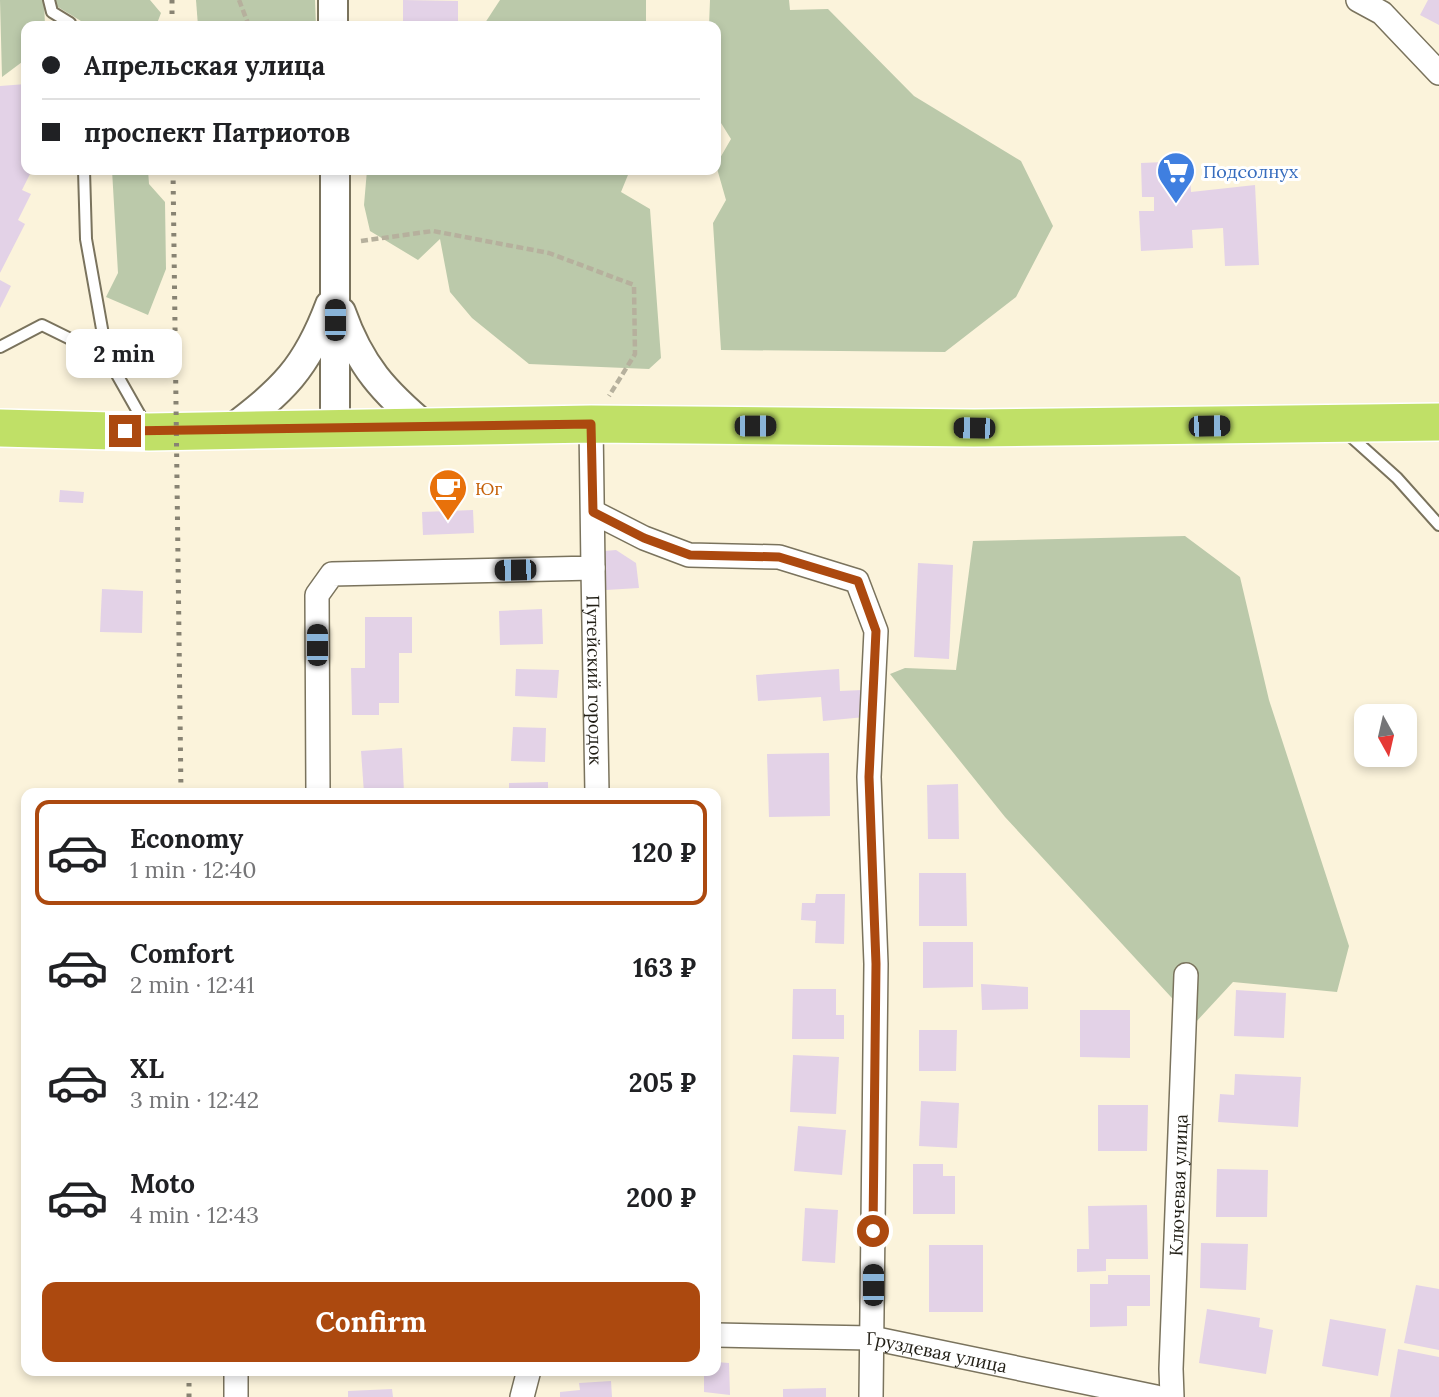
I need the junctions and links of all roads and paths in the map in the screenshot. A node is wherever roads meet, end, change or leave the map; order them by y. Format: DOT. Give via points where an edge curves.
graph roads {
  1 [pos="49,0"];
  2 [pos="239,0"];
  3 [pos="333,0"];
  4 [pos="1358,0"];
  5 [pos="67,21"];
  6 [pos="247,21"];
  7 [pos="333,21"];
  8 [pos="1439,73"];
  9 [pos="84,175"];
  10 [pos="335,175"];
  11 [pos="360,231"];
  12 [pos="335,292"];
  13 [pos="0,347"];
  14 [pos="107,357"];
  15 [pos="1439,422"];
  16 [pos="591,424"];
  17 [pos="1339,425"];
  18 [pos="0,428"];
  19 [pos="426,428"];
  20 [pos="335,430"];
  21 [pos="229,431"];
  22 [pos="149,432"];
  23 [pos="593,512"];
  24 [pos="1439,525"];
  25 [pos="593,568"];
  26 [pos="318,788"];
  27 [pos="597,788"];
  28 [pos="1186,975"];
  29 [pos="721,1335"];
  30 [pos="872,1338"];
  31 [pos="236,1376"];
  32 [pos="527,1376"];
  33 [pos="236,1397"];
  34 [pos="522,1397"];
  35 [pos="872,1397"];
  36 [pos="1156,1397"];
  37 [pos="1172,1397"];
  1 -- 5 [label="lane" via="52,12"];
  2 -- 6 [label="path"];
  3 -- 7 [label="street"];
  4 -- 8 [label="street" via="1382,13"];
  9 -- 14 [label="lane" via="86,239"];
  10 -- 12 [label="street"];
  11 -- 16 [label="path" via="362,242 433,231 549,253 634,285 635,354"];
  12 -- 19 [label="street" via="360,359 387,394"];
  12 -- 20 [label="street"];
  12 -- 21 [label="street" via="303,363 286,385"];
  13 -- 14 [label="lane" via="42,325"];
  14 -- 22 [label="lane"];
  15 -- 17 [label="highway"];
  16 -- 17 [label="highway"];
  16 -- 19 [label="highway"];
  16 -- 23 [label="street, Путейский городок"];
  17 -- 24 [label="lane" via="1397,478"];
  18 -- 22 [label="highway"];
  19 -- 20 [label="highway"];
  20 -- 21 [label="highway"];
  21 -- 22 [label="highway"];
  23 -- 25 [label="street, Путейский городок"];
  23 -- 30 [label="street" via="690,555 779,557 858,581 876,631 869,777 876,964"];
  25 -- 26 [label="street" via="332,574 317,595"];
  25 -- 27 [label="street, Путейский городок"];
  28 -- 37 [label="street, Ключевая улица"];
  29 -- 30 [label="street, Груздевая улица"];
  30 -- 35 [label="street"];
  30 -- 36 [label="street, Груздевая улица"];
  31 -- 33 [label="street"];
  32 -- 34 [label="street"];
}
